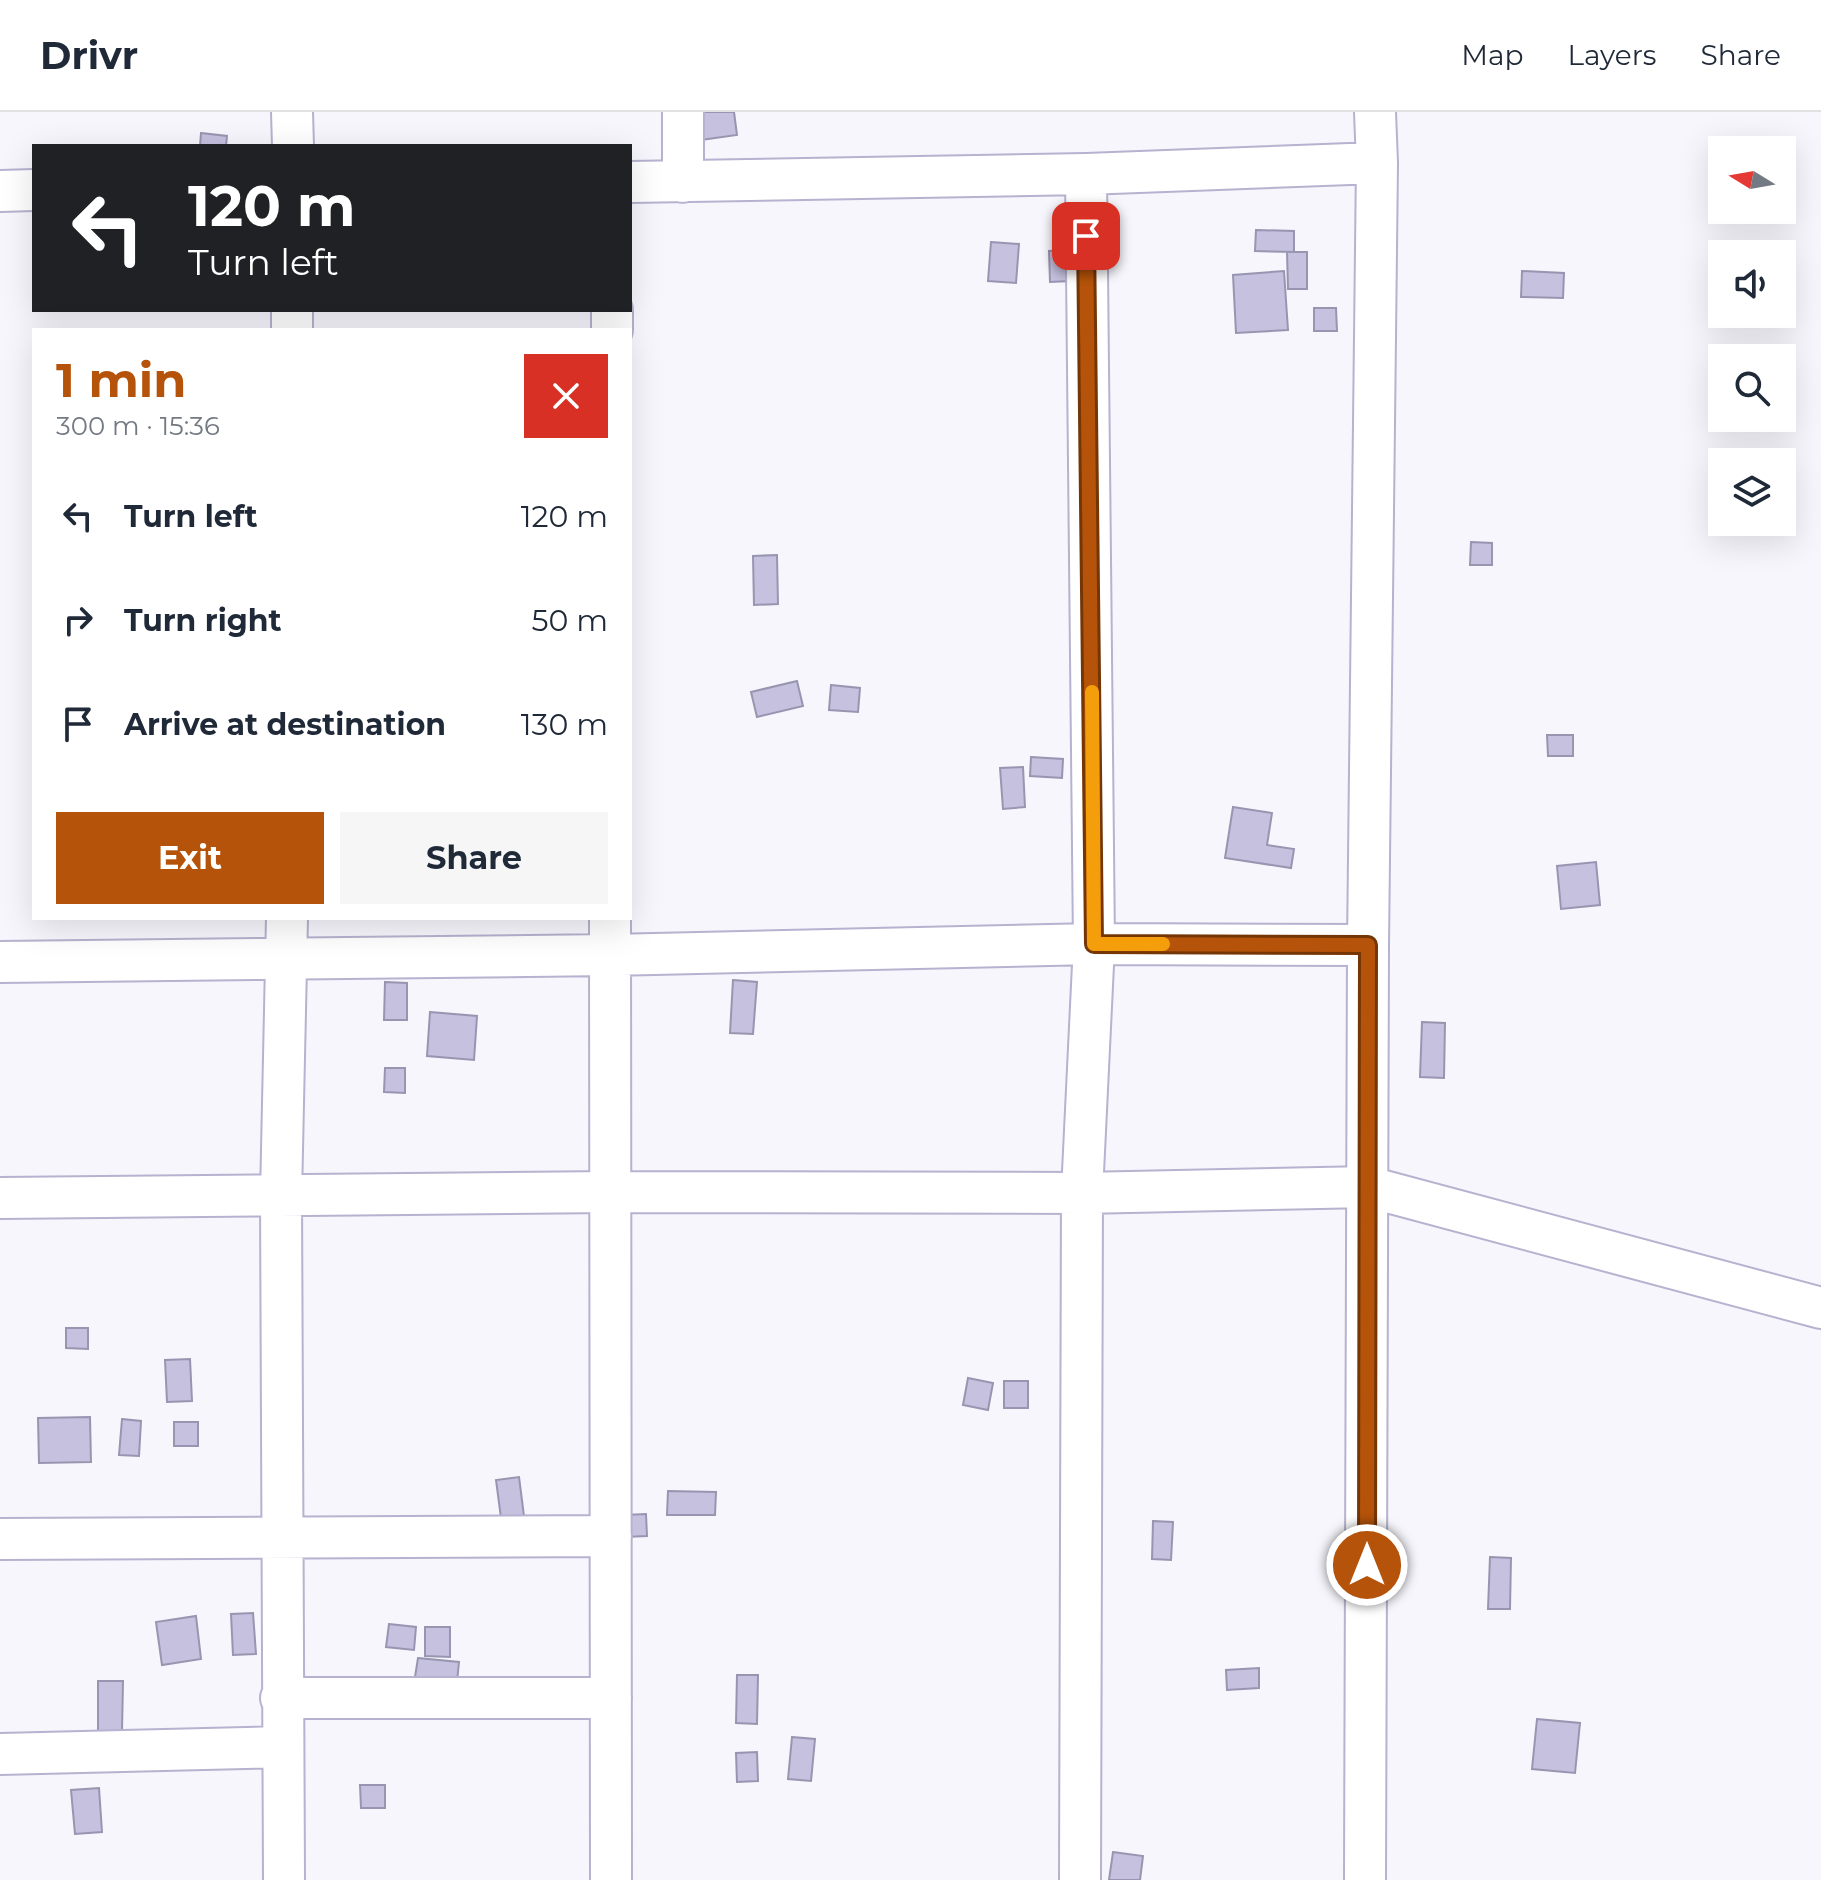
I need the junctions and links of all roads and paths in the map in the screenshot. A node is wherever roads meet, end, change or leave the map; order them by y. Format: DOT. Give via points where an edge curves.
graph roads {
  1 [pos="292,112"];
  2 [pos="683,112"];
  3 [pos="1375,112"];
  4 [pos="293,144"];
  5 [pos="1377,163"];
  6 [pos="1086,174"];
  7 [pos="632,182"];
  8 [pos="683,182"];
  9 [pos="32,190"];
  10 [pos="0,191"];
  11 [pos="287,920"];
  12 [pos="610,937"];
  13 [pos="1094,944"];
  14 [pos="1368,945"];
  15 [pos="285,959"];
  16 [pos="0,962"];
  17 [pos="1369,1187"];
  18 [pos="611,1192"];
  19 [pos="1082,1193"];
  20 [pos="281,1196"];
  21 [pos="0,1198"];
  22 [pos="1821,1308"];
  23 [pos="611,1536"];
  24 [pos="281,1538"];
  25 [pos="0,1539"];
  26 [pos="281,1698"];
  27 [pos="611,1698"];
  28 [pos="282,1747"];
  29 [pos="0,1754"];
  30 [pos="284,1880"];
  31 [pos="611,1880"];
  32 [pos="1080,1880"];
  33 [pos="1365,1880"];
  1 -- 4 [label="street"];
  2 -- 8 [label="street"];
  3 -- 5 [label="street"];
  5 -- 6 [label="street"];
  5 -- 14 [label="street"];
  6 -- 8 [label="street"];
  6 -- 13 [label="street"];
  7 -- 8 [label="street"];
  9 -- 10 [label="street"];
  11 -- 15 [label="street"];
  12 -- 13 [label="street"];
  12 -- 15 [label="street"];
  12 -- 18 [label="street"];
  13 -- 14 [label="street"];
  13 -- 19 [label="street"];
  14 -- 17 [label="street"];
  15 -- 16 [label="street"];
  15 -- 20 [label="street"];
  17 -- 19 [label="street"];
  17 -- 22 [label="street"];
  17 -- 33 [label="street"];
  18 -- 19 [label="street"];
  18 -- 20 [label="street"];
  18 -- 23 [label="street"];
  19 -- 32 [label="street"];
  20 -- 21 [label="street"];
  20 -- 24 [label="street"];
  23 -- 24 [label="street"];
  23 -- 27 [label="street"];
  24 -- 25 [label="street"];
  24 -- 26 [label="street"];
  26 -- 27 [label="street"];
  26 -- 28 [label="street"];
  27 -- 31 [label="street"];
  28 -- 29 [label="street"];
  28 -- 30 [label="street"];
}
